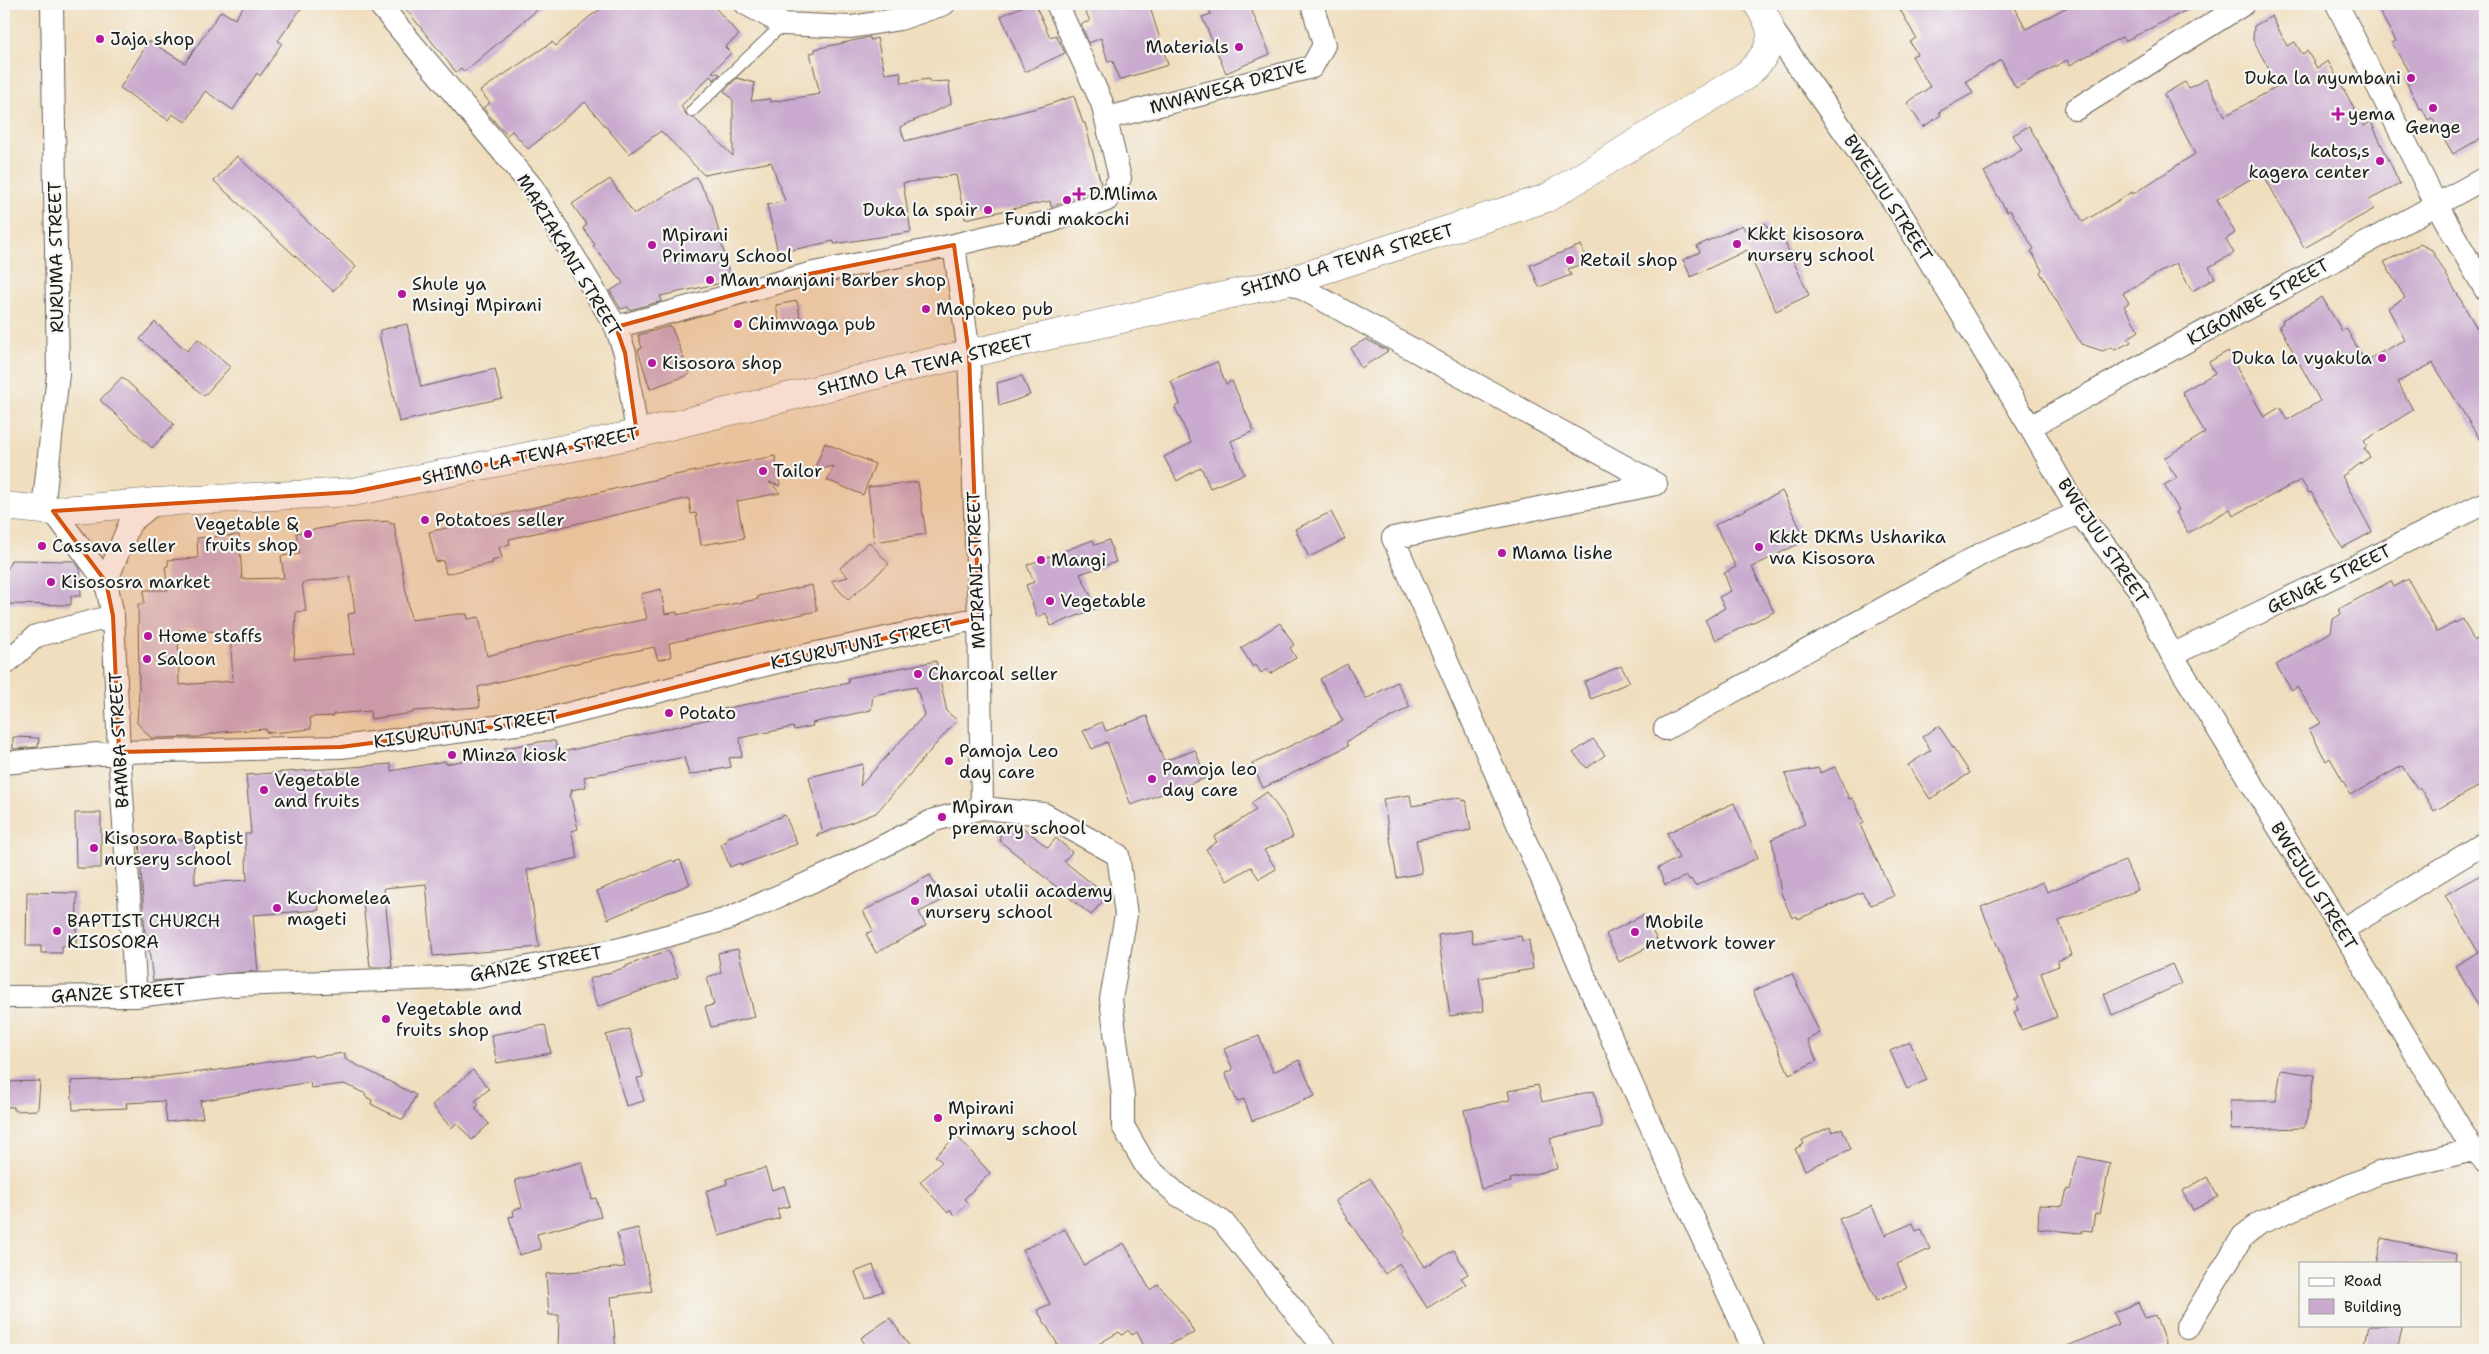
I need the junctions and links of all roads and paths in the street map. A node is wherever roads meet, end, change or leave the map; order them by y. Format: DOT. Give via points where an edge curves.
graph roads {
  1 [pos="52,4"];
  2 [pos="379,4"];
  3 [pos="746,4"];
  4 [pos="944,4"];
  5 [pos="1057,4"];
  6 [pos="1312,4"];
  7 [pos="2244,4"];
  8 [pos="2337,4"];
  9 [pos="1764,15"];
  10 [pos="783,24"];
  11 [pos="2076,109"];
  12 [pos="692,111"];
  13 [pos="1107,118"];
  14 [pos="2485,178"];
  15 [pos="2436,204"];
  16 [pos="954,245"];
  17 [pos="1289,281"];
  18 [pos="2485,289"];
  19 [pos="616,327"];
  20 [pos="969,354"];
  21 [pos="2030,427"];
  22 [pos="637,434"];
  23 [pos="156,502"];
  24 [pos="2485,504"];
  25 [pos="4,506"];
  26 [pos="48,510"];
  27 [pos="2079,513"];
  28 [pos="106,582"];
  29 [pos="113,616"];
  30 [pos="978,618"];
  31 [pos="2172,656"];
  32 [pos="4,665"];
  33 [pos="1665,729"];
  34 [pos="119,752"];
  35 [pos="4,763"];
  36 [pos="982,808"];
  37 [pos="2485,843"];
  38 [pos="2342,930"];
  39 [pos="136,996"];
  40 [pos="4,997"];
  41 [pos="2479,1155"];
  42 [pos="2187,1328"];
  43 [pos="1326,1350"];
  44 [pos="1754,1350"];
  1 -- 26 [label="street, RURUMA STREET" via="58,374"];
  2 -- 19 [label="street, MARIAKANI STREET" via="533,188"];
  3 -- 10 [label="street"];
  4 -- 10 [label="street" via="900,18 851,27"];
  5 -- 13 [label="street"];
  6 -- 13 [label="street, MWAWESA DRIVE" via="1324,44 1312,67"];
  7 -- 11 [label="street"];
  8 -- 15 [label="street"];
  9 -- 17 [label="street, SHIMO LA TEWA STREET" via="1769,42 1761,62 1746,76 1547,198"];
  9 -- 21 [label="street, BWEJUU STREET" via="1895,204"];
  10 -- 12 [label="lane"];
  13 -- 16 [label="street" via="1120,178 1107,200 1052,221"];
  14 -- 15 [label="street, KIGOMBE STREET"];
  15 -- 18 [label="street"];
  15 -- 21 [label="street, KIGOMBE STREET"];
  16 -- 19 [label="street" via="809,274"];
  16 -- 20 [label="street, MPIRANI STREET"];
  17 -- 20 [label="street, SHIMO LA TEWA STREET"];
  17 -- 44 [label="street" via="1656,484 1393,538 1632,1087"];
  19 -- 22 [label="street, MARIAKANI STREET" via="625,353"];
  20 -- 22 [label="street, SHIMO LA TEWA STREET"];
  20 -- 30 [label="street, MPIRANI STREET"];
  21 -- 27 [label="street, BWEJUU STREET"];
  22 -- 23 [label="street, SHIMO LA TEWA STREET" via="354,492"];
  23 -- 26 [label="street, SHIMO LA TEWA STREET"];
  23 -- 28 [label="street" via="130,523"];
  24 -- 31 [label="street, GENGE STREET"];
  25 -- 26 [label="street, SHIMO LA TEWA STREET"];
  26 -- 28 [label="street"];
  27 -- 31 [label="street, BWEJUU STREET" via="2138,588"];
  27 -- 33 [label="street" via="1985,552"];
  28 -- 29 [label="street, BAMBA STREET"];
  29 -- 32 [label="street" via="36,636"];
  29 -- 34 [label="street, BAMBA STREET"];
  30 -- 34 [label="street, KISURUTUNI STREET" via="789,659 540,721 341,747"];
  30 -- 36 [label="street, MPIRANI STREET"];
  31 -- 38 [label="street, BWEJUU STREET"];
  34 -- 35 [label="street, KISURUTUNI STREET"];
  34 -- 39 [label="street, BAMBA STREET"];
  36 -- 39 [label="street, GANZE STREET" via="934,820 833,872 727,919 620,949 478,977 229,985"];
  36 -- 43 [label="street" via="1044,814 1118,855 1126,916 1111,1000 1123,1098 1123,1126 1146,1166 1178,1194 1223,1222"];
  37 -- 38 [label="street"];
  38 -- 41 [label="street, BWEJUU STREET"];
  39 -- 40 [label="street, GANZE STREET"];
  41 -- 42 [label="street" via="2379,1173 2260,1224 2242,1236"];
}
